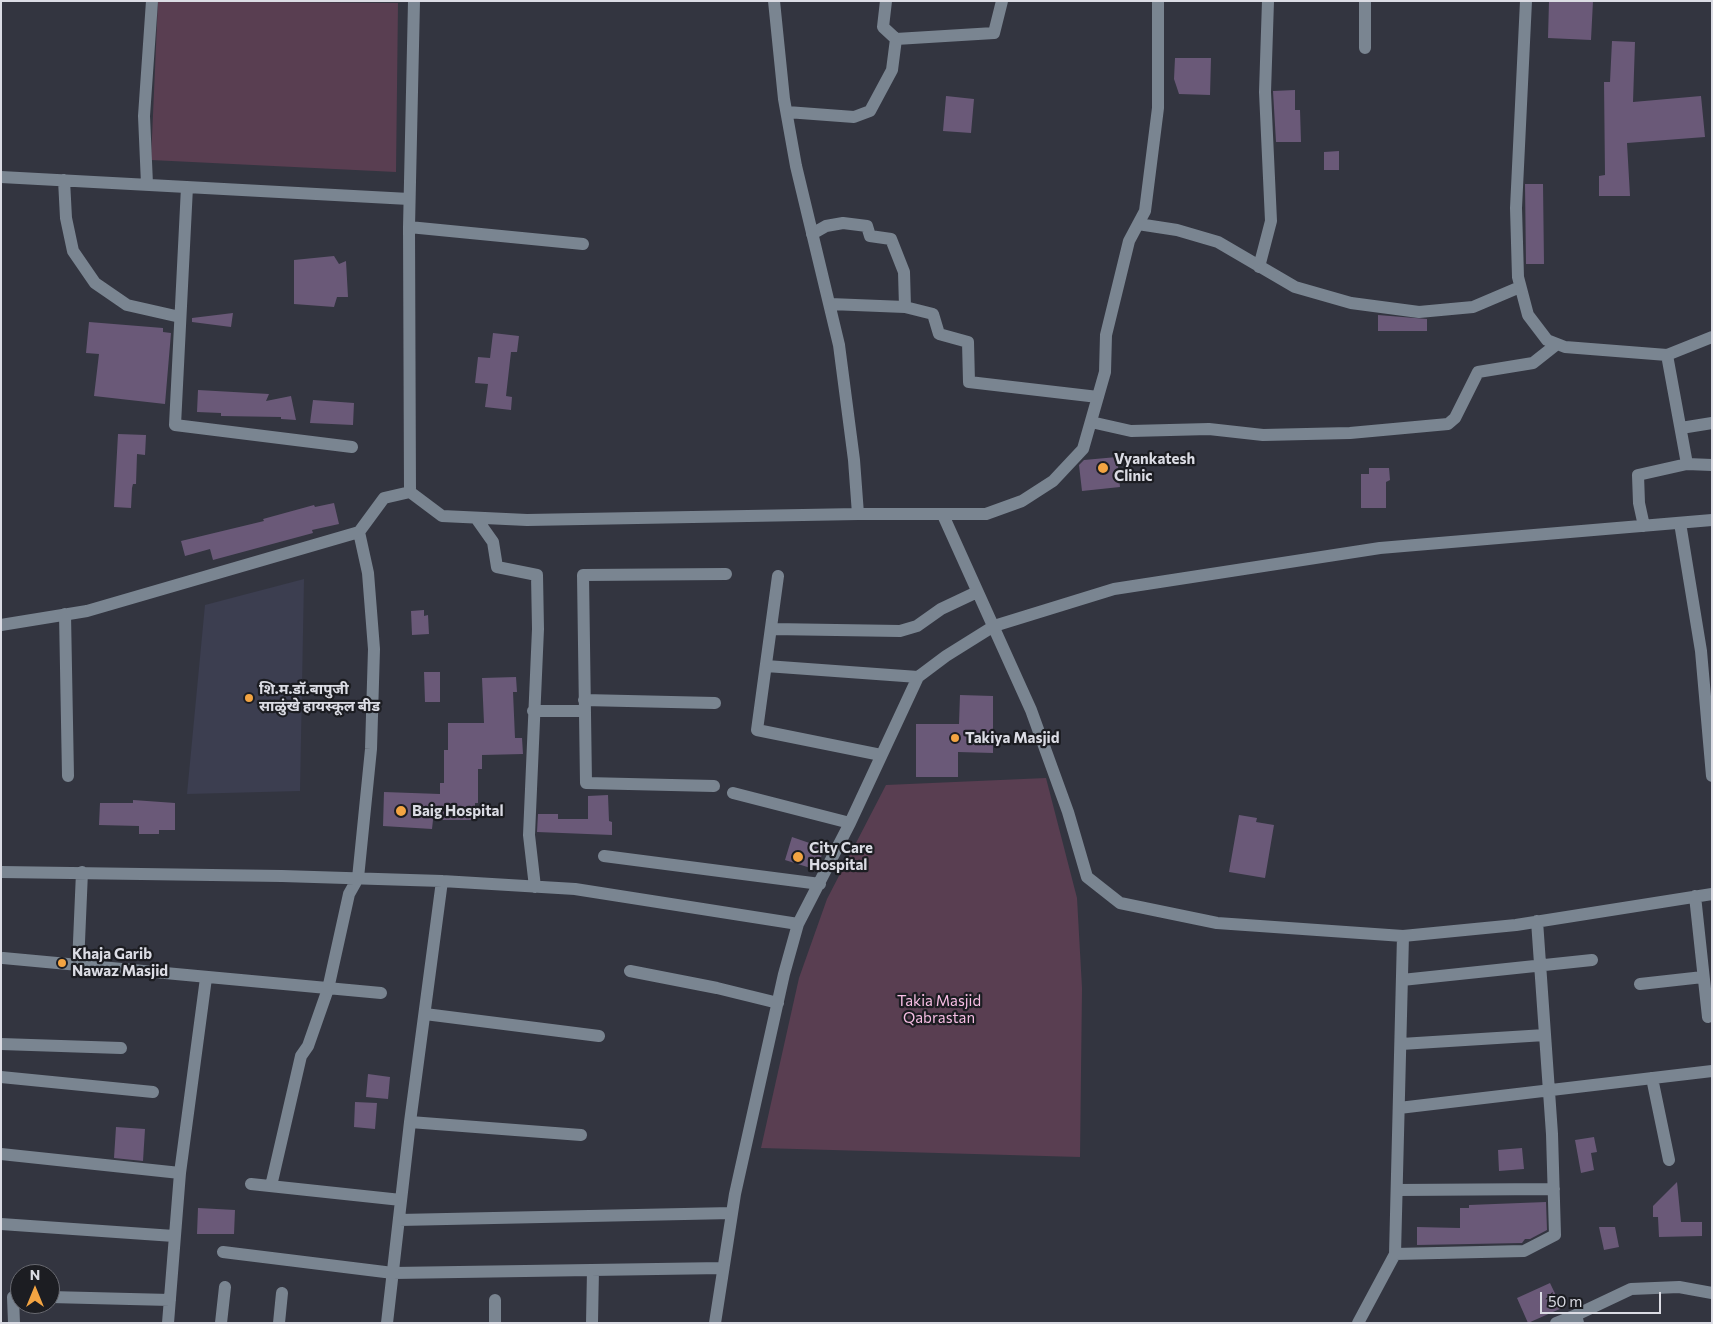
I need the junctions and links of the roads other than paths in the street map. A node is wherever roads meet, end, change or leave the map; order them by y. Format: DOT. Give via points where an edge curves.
graph roads {
  1 [pos="152,1"];
  2 [pos="414,1"];
  3 [pos="774,1"];
  4 [pos="886,1"];
  5 [pos="1002,1"];
  6 [pos="1158,1"];
  7 [pos="1268,1"];
  8 [pos="1364,1"];
  9 [pos="1526,1"];
  10 [pos="896,39"];
  11 [pos="1364,48"];
  12 [pos="787,112"];
  13 [pos="1,177"];
  14 [pos="64,180"];
  15 [pos="148,184"];
  16 [pos="187,187"];
  17 [pos="409,199"];
  18 [pos="1138,224"];
  19 [pos="409,227"];
  20 [pos="812,234"];
  21 [pos="583,244"];
  22 [pos="1259,267"];
  23 [pos="1520,287"];
  24 [pos="830,304"];
  25 [pos="905,307"];
  26 [pos="180,316"];
  27 [pos="1712,337"];
  28 [pos="1557,344"];
  29 [pos="1667,356"];
  30 [pos="1098,397"];
  31 [pos="1091,422"];
  32 [pos="1712,423"];
  33 [pos="1680,428"];
  34 [pos="352,447"];
  35 [pos="1687,464"];
  36 [pos="1712,465"];
  37 [pos="410,492"];
  38 [pos="858,514"];
  39 [pos="943,516"];
  40 [pos="476,518"];
  41 [pos="1712,520"];
  42 [pos="1680,523"];
  43 [pos="1644,526"];
  44 [pos="359,532"];
  45 [pos="726,574"];
  46 [pos="778,576"];
  47 [pos="976,592"];
  48 [pos="66,614"];
  49 [pos="1,625"];
  50 [pos="994,626"];
  51 [pos="772,629"];
  52 [pos="766,666"];
  53 [pos="918,677"];
  54 [pos="715,703"];
  55 [pos="584,706"];
  56 [pos="533,712"];
  57 [pos="881,755"];
  58 [pos="68,776"];
  59 [pos="1712,776"];
  60 [pos="714,786"];
  61 [pos="733,793"];
  62 [pos="850,823"];
  63 [pos="604,856"];
  64 [pos="1,872"];
  65 [pos="82,872"];
  66 [pos="358,878"];
  67 [pos="442,881"];
  68 [pos="820,884"];
  69 [pos="535,886"];
  70 [pos="1712,894"];
  71 [pos="1695,896"];
  72 [pos="1537,922"];
  73 [pos="798,924"];
  74 [pos="1403,936"];
  75 [pos="3,958"];
  76 [pos="1592,960"];
  77 [pos="78,966"];
  78 [pos="1540,966"];
  79 [pos="630,971"];
  80 [pos="1703,977"];
  81 [pos="206,978"];
  82 [pos="1402,980"];
  83 [pos="1640,984"];
  84 [pos="328,989"];
  85 [pos="381,993"];
  86 [pos="778,1003"];
  87 [pos="425,1014"];
  88 [pos="1708,1016"];
  89 [pos="1545,1034"];
  90 [pos="599,1036"];
  91 [pos="1,1044"];
  92 [pos="1401,1044"];
  93 [pos="121,1048"];
  94 [pos="1712,1071"];
  95 [pos="1,1077"];
  96 [pos="1652,1078"];
  97 [pos="1548,1090"];
  98 [pos="153,1092"];
  99 [pos="1399,1108"];
  100 [pos="410,1122"];
  101 [pos="581,1135"];
  102 [pos="1,1154"];
  103 [pos="1668,1160"];
  104 [pos="180,1173"];
  105 [pos="251,1184"];
  106 [pos="271,1186"];
  107 [pos="1554,1189"];
  108 [pos="1397,1190"];
  109 [pos="401,1200"];
  110 [pos="732,1213"];
  111 [pos="399,1220"];
  112 [pos="1,1224"];
  113 [pos="174,1236"];
  114 [pos="222,1252"];
  115 [pos="1396,1254"];
  116 [pos="723,1268"];
  117 [pos="593,1270"];
  118 [pos="393,1273"];
  119 [pos="225,1287"];
  120 [pos="282,1293"];
  121 [pos="1712,1293"];
  122 [pos="60,1298"];
  123 [pos="170,1300"];
  124 [pos="495,1300"];
  125 [pos="1577,1319"];
  126 [pos="168,1323"];
  127 [pos="221,1323"];
  128 [pos="279,1323"];
  129 [pos="387,1323"];
  130 [pos="495,1323"];
  131 [pos="592,1323"];
  132 [pos="710,1323"];
  133 [pos="715,1323"];
  134 [pos="1358,1323"];
  135 [pos="1556,1323"];
  1 -- 15 [label="street" via="144,116"];
  2 -- 17 [label="street"];
  3 -- 12 [label="street"];
  4 -- 10 [label="street" via="883,27"];
  5 -- 10 [label="street" via="994,33"];
  6 -- 18 [label="street" via="1158,108 1145,211"];
  7 -- 22 [label="street" via="1265,92 1271,221"];
  8 -- 11 [label="street"];
  9 -- 23 [label="street" via="1516,208"];
  10 -- 12 [label="street" via="892,70 870,111 854,117"];
  12 -- 20 [label="street"];
  13 -- 14 [label="street"];
  14 -- 15 [label="street"];
  14 -- 26 [label="street" via="66,218 73,251 95,283 127,305"];
  15 -- 16 [label="street"];
  16 -- 17 [label="street"];
  16 -- 26 [label="street"];
  17 -- 19 [label="street"];
  18 -- 22 [label="street" via="1218,242"];
  18 -- 30 [label="street" via="1128,241 1106,335 1105,372"];
  19 -- 21 [label="street"];
  19 -- 37 [label="street"];
  20 -- 24 [label="street"];
  20 -- 25 [label="street" via="826,226 843,223 867,226 870,236 891,239 904,272"];
  22 -- 23 [label="street" via="1295,287 1351,303 1419,312 1473,307"];
  23 -- 28 [label="street" via="1528,316 1547,340"];
  24 -- 25 [label="street"];
  24 -- 38 [label="street" via="848,412"];
  25 -- 30 [label="street" via="933,314 938,334 968,342 969,382"];
  26 -- 34 [label="street" via="175,425"];
  27 -- 29 [label="street"];
  28 -- 29 [label="street"];
  28 -- 31 [label="street" via="1533,363 1478,372 1456,418 1448,424 1350,433 1263,435 1209,429 1131,431"];
  29 -- 33 [label="street"];
  30 -- 31 [label="street"];
  31 -- 39 [label="street" via="1083,449 1053,481 1022,501 986,514"];
  32 -- 33 [label="street"];
  33 -- 35 [label="street"];
  35 -- 36 [label="street"];
  35 -- 43 [label="street" via="1638,475"];
  37 -- 40 [label="street" via="442,516"];
  37 -- 44 [label="street" via="384,498"];
  38 -- 39 [label="street"];
  38 -- 40 [label="street" via="527,520"];
  39 -- 47 [label="street"];
  40 -- 56 [label="street" via="492,542 497,567 537,575 538,629"];
  41 -- 42 [label="street"];
  42 -- 43 [label="street"];
  42 -- 59 [label="street" via="1701,650"];
  43 -- 50 [label="street" via="1380,548 1222,572 1114,589"];
  44 -- 48 [label="street"];
  44 -- 66 [label="street" via="368,573 374,649 371,749"];
  45 -- 55 [label="street" via="583,575"];
  46 -- 51 [label="street"];
  47 -- 50 [label="street"];
  47 -- 51 [label="street" via="941,609 917,626 900,631"];
  48 -- 49 [label="street"];
  48 -- 58 [label="street"];
  50 -- 53 [label="street"];
  50 -- 74 [label="street" via="1031,710 1068,812 1087,877 1120,903 1217,923"];
  51 -- 52 [label="street"];
  52 -- 53 [label="street"];
  52 -- 57 [label="street" via="757,730"];
  53 -- 57 [label="street"];
  54 -- 55 [label="street"];
  55 -- 56 [label="street"];
  55 -- 60 [label="street" via="586,784"];
  56 -- 69 [label="street" via="529,835"];
  57 -- 62 [label="street"];
  61 -- 62 [label="street"];
  62 -- 68 [label="street"];
  63 -- 68 [label="street"];
  64 -- 65 [label="street"];
  65 -- 66 [label="street"];
  65 -- 77 [label="street"];
  66 -- 67 [label="street"];
  66 -- 84 [label="street" via="349,894"];
  67 -- 69 [label="street"];
  67 -- 87 [label="street"];
  68 -- 73 [label="street"];
  69 -- 73 [label="street" via="574,889"];
  70 -- 71 [label="street"];
  71 -- 72 [label="street"];
  71 -- 80 [label="street"];
  72 -- 74 [label="street"];
  72 -- 78 [label="street"];
  73 -- 86 [label="street"];
  74 -- 82 [label="street"];
  75 -- 77 [label="street"];
  76 -- 78 [label="street"];
  77 -- 81 [label="street"];
  78 -- 82 [label="street"];
  78 -- 89 [label="street"];
  79 -- 86 [label="street"];
  80 -- 83 [label="street"];
  80 -- 88 [label="street"];
  81 -- 84 [label="street"];
  81 -- 104 [label="street"];
  82 -- 92 [label="street"];
  84 -- 85 [label="street"];
  84 -- 106 [label="street" via="308,1046 301,1056"];
  86 -- 110 [label="street"];
  87 -- 90 [label="street"];
  87 -- 100 [label="street"];
  89 -- 92 [label="street"];
  89 -- 97 [label="street"];
  91 -- 93 [label="street"];
  92 -- 99 [label="street"];
  94 -- 96 [label="street"];
  95 -- 98 [label="street"];
  96 -- 97 [label="street"];
  96 -- 103 [label="street"];
  97 -- 99 [label="street"];
  97 -- 107 [label="street"];
  99 -- 108 [label="street"];
  100 -- 101 [label="street"];
  100 -- 109 [label="street"];
  102 -- 104 [label="street"];
  104 -- 113 [label="street"];
  105 -- 106 [label="street"];
  106 -- 109 [label="street"];
  107 -- 108 [label="street"];
  107 -- 115 [label="street" via="1555,1235 1524,1251"];
  108 -- 115 [label="street"];
  109 -- 111 [label="street"];
  110 -- 111 [label="street"];
  110 -- 116 [label="street"];
  111 -- 118 [label="street"];
  112 -- 113 [label="street"];
  113 -- 123 [label="street"];
  114 -- 118 [label="street"];
  115 -- 134 [label="street"];
  116 -- 117 [label="street"];
  116 -- 133 [label="street"];
  117 -- 118 [label="street"];
  117 -- 131 [label="street"];
  118 -- 129 [label="street"];
  119 -- 127 [label="street"];
  120 -- 128 [label="street"];
  121 -- 125 [label="street" via="1679,1287 1631,1288"];
  122 -- 123 [label="street"];
  123 -- 126 [label="street"];
  124 -- 130 [label="street"];
  125 -- 135 [label="street"];
  132 -- 133 [label="street"];
}
